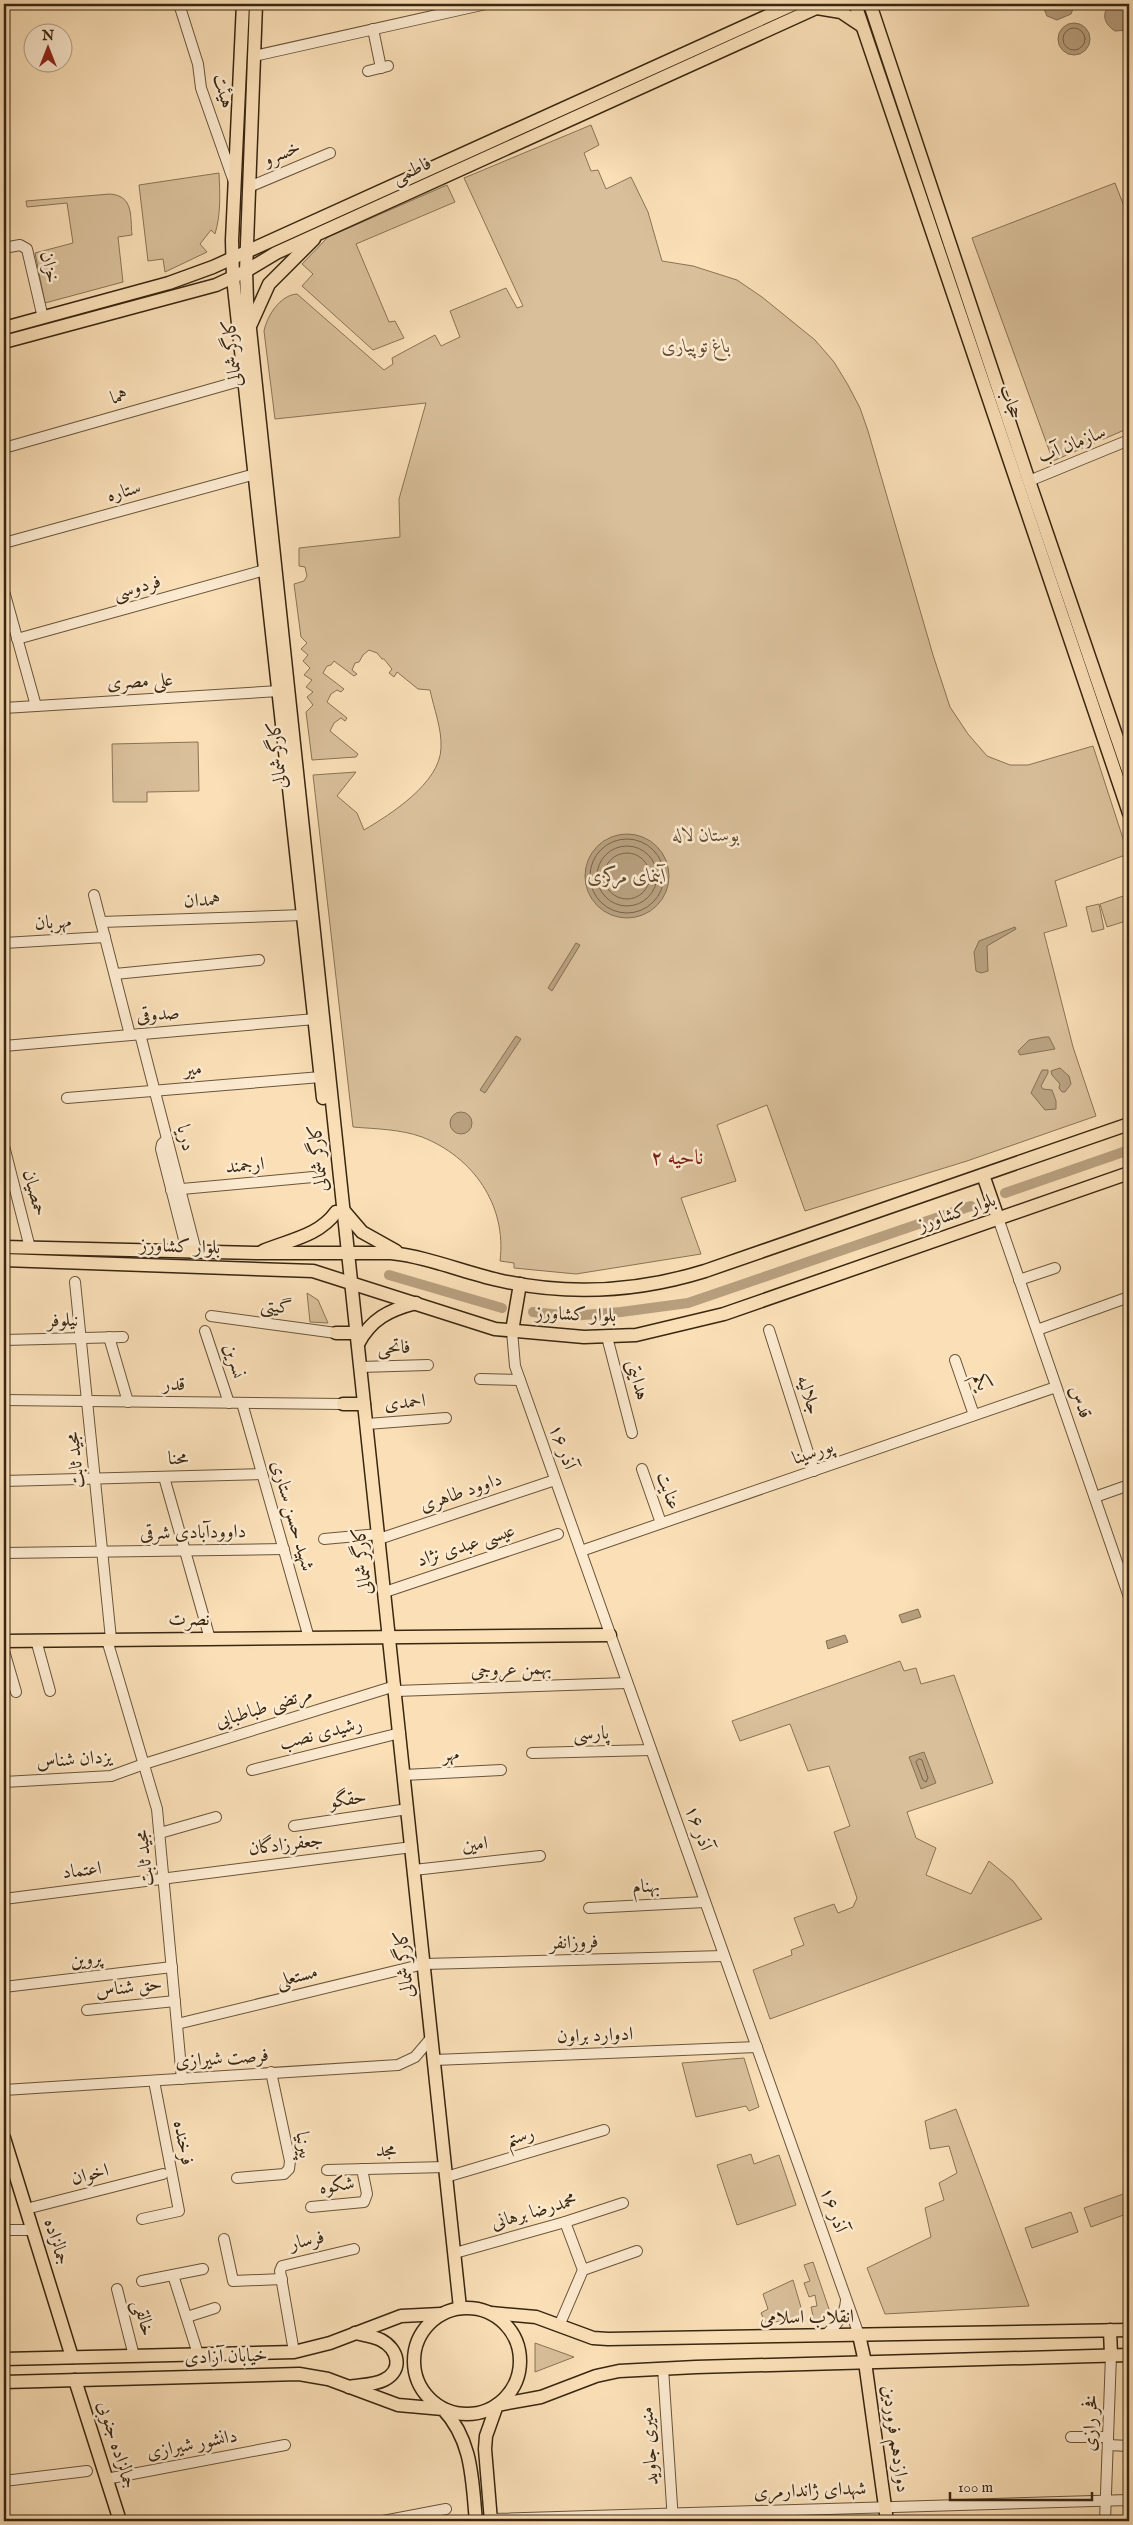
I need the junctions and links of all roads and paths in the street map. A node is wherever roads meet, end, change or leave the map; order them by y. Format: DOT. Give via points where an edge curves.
graph roads {
  1 [pos="179,4"];
  2 [pos="243,4"];
  3 [pos="256,4"];
  4 [pos="486,4"];
  5 [pos="794,4"];
  6 [pos="855,4"];
  7 [pos="870,4"];
  8 [pos="821,6"];
  9 [pos="772,9"];
  10 [pos="776,26"];
  11 [pos="863,26"];
  12 [pos="373,29"];
  13 [pos="254,56"];
  14 [pos="368,72"];
  15 [pos="247,86"];
  16 [pos="531,123"];
  17 [pos="536,135"];
  18 [pos="330,153"];
  19 [pos="236,187"];
  20 [pos="249,187"];
  21 [pos="323,232"];
  22 [pos="4,248"];
  23 [pos="246,251"];
  24 [pos="232,258"];
  25 [pos="246,271"];
  26 [pos="233,278"];
  27 [pos="43,318"];
  28 [pos="250,326"];
  29 [pos="4,328"];
  30 [pos="4,342"];
  31 [pos="249,378"];
  32 [pos="1129,440"];
  33 [pos="4,448"];
  34 [pos="260,472"];
  35 [pos="1024,483"];
  36 [pos="4,543"];
  37 [pos="270,569"];
  38 [pos="4,591"];
  39 [pos="9,627"];
  40 [pos="17,639"];
  41 [pos="284,691"];
  42 [pos="36,706"];
  43 [pos="4,708"];
  44 [pos="1119,762"];
  45 [pos="1129,774"];
  46 [pos="1129,813"];
  47 [pos="94,895"];
  48 [pos="308,915"];
  49 [pos="101,922"];
  50 [pos="105,937"];
  51 [pos="4,943"];
  52 [pos="259,960"];
  53 [pos="115,974"];
  54 [pos="319,1019"];
  55 [pos="135,1035"];
  56 [pos="4,1046"];
  57 [pos="325,1076"];
  58 [pos="154,1090"];
  59 [pos="67,1098"];
  60 [pos="1129,1124"];
  61 [pos="4,1146"];
  62 [pos="1129,1173"];
  63 [pos="983,1174"];
  64 [pos="313,1177"];
  65 [pos="175,1190"];
  66 [pos="340,1211"];
  67 [pos="998,1218"];
  68 [pos="4,1247"];
  69 [pos="30,1248"];
  70 [pos="192,1251"];
  71 [pos="258,1253"];
  72 [pos="344,1253"];
  73 [pos="400,1254"];
  74 [pos="4,1260"];
  75 [pos="1055,1268"];
  76 [pos="1019,1280"];
  77 [pos="75,1282"];
  78 [pos="351,1282"];
  79 [pos="520,1284"];
  80 [pos="1129,1298"];
  81 [pos="416,1303"];
  82 [pos="211,1316"];
  83 [pos="769,1330"];
  84 [pos="1037,1330"];
  85 [pos="205,1331"];
  86 [pos="512,1331"];
  87 [pos="336,1333"];
  88 [pos="109,1337"];
  89 [pos="123,1337"];
  90 [pos="608,1337"];
  91 [pos="81,1338"];
  92 [pos="357,1338"];
  93 [pos="4,1340"];
  94 [pos="955,1360"];
  95 [pos="428,1365"];
  96 [pos="360,1367"];
  97 [pos="480,1379"];
  98 [pos="520,1380"];
  99 [pos="1056,1387"];
  100 [pos="4,1400"];
  101 [pos="87,1401"];
  102 [pos="128,1402"];
  103 [pos="229,1403"];
  104 [pos="242,1403"];
  105 [pos="343,1404"];
  106 [pos="364,1404"];
  107 [pos="974,1415"];
  108 [pos="446,1418"];
  109 [pos="367,1424"];
  110 [pos="632,1432"];
  111 [pos="642,1469"];
  112 [pos="814,1471"];
  113 [pos="262,1474"];
  114 [pos="164,1477"];
  115 [pos="95,1479"];
  116 [pos="555,1480"];
  117 [pos="4,1481"];
  118 [pos="1129,1485"];
  119 [pos="1095,1497"];
  120 [pos="661,1524"];
  121 [pos="558,1534"];
  122 [pos="379,1537"];
  123 [pos="324,1539"];
  124 [pos="284,1549"];
  125 [pos="185,1550"];
  126 [pos="581,1551"];
  127 [pos="102,1552"];
  128 [pos="4,1553"];
  129 [pos="385,1592"];
  130 [pos="1129,1596"];
  131 [pos="610,1635"];
  132 [pos="390,1637"];
  133 [pos="309,1638"];
  134 [pos="210,1639"];
  135 [pos="4,1640"];
  136 [pos="36,1640"];
  137 [pos="109,1640"];
  138 [pos="4,1651"];
  139 [pos="627,1683"];
  140 [pos="395,1689"];
  141 [pos="50,1691"];
  142 [pos="16,1692"];
  143 [pos="400,1733"];
  144 [pos="651,1750"];
  145 [pos="532,1753"];
  146 [pos="144,1764"];
  147 [pos="252,1770"];
  148 [pos="501,1770"];
  149 [pos="404,1776"];
  150 [pos="4,1782"];
  151 [pos="408,1809"];
  152 [pos="216,1817"];
  153 [pos="294,1826"];
  154 [pos="160,1833"];
  155 [pos="412,1847"];
  156 [pos="540,1856"];
  157 [pos="414,1870"];
  158 [pos="164,1878"];
  159 [pos="4,1899"];
  160 [pos="705,1902"];
  161 [pos="589,1908"];
  162 [pos="724,1956"];
  163 [pos="424,1964"];
  164 [pos="172,1967"];
  165 [pos="4,1987"];
  166 [pos="175,2001"];
  167 [pos="87,2010"];
  168 [pos="177,2024"];
  169 [pos="432,2037"];
  170 [pos="757,2047"];
  171 [pos="434,2060"];
  172 [pos="271,2072"];
  173 [pos="182,2079"];
  174 [pos="154,2081"];
  175 [pos="4,2090"];
  176 [pos="604,2130"];
  177 [pos="5,2145"];
  178 [pos="362,2169"];
  179 [pos="327,2170"];
  180 [pos="446,2172"];
  181 [pos="163,2174"];
  182 [pos="237,2178"];
  183 [pos="623,2203"];
  184 [pos="311,2207"];
  185 [pos="26,2209"];
  186 [pos="142,2219"];
  187 [pos="565,2222"];
  188 [pos="4,2230"];
  189 [pos="32,2230"];
  190 [pos="224,2239"];
  191 [pos="354,2249"];
  192 [pos="637,2251"];
  193 [pos="455,2253"];
  194 [pos="203,2269"];
  195 [pos="583,2270"];
  196 [pos="173,2275"];
  197 [pos="282,2280"];
  198 [pos="142,2281"];
  199 [pos="117,2290"];
  200 [pos="846,2299"];
  201 [pos="215,2308"];
  202 [pos="460,2308"];
  203 [pos="490,2313"];
  204 [pos="441,2314"];
  205 [pos="187,2317"];
  206 [pos="560,2326"];
  207 [pos="1110,2330"];
  208 [pos="1129,2330"];
  209 [pos="355,2333"];
  210 [pos="859,2335"];
  211 [pos="824,2336"];
  212 [pos="294,2352"];
  213 [pos="198,2354"];
  214 [pos="1111,2355"];
  215 [pos="1129,2355"];
  216 [pos="134,2356"];
  217 [pos="72,2357"];
  218 [pos="4,2359"];
  219 [pos="865,2362"];
  220 [pos="663,2368"];
  221 [pos="75,2380"];
  222 [pos="4,2382"];
  223 [pos="349,2387"];
  224 [pos="497,2405"];
  225 [pos="443,2409"];
  226 [pos="1071,2437"];
  227 [pos="1108,2441"];
  228 [pos="285,2445"];
  229 [pos="1129,2446"];
  230 [pos="88,2471"];
  231 [pos="106,2479"];
  232 [pos="4,2482"];
  233 [pos="1129,2500"];
  234 [pos="1106,2501"];
  235 [pos="885,2506"];
  236 [pos="446,2509"];
  237 [pos="673,2517"];
  238 [pos="491,2520"];
  239 [pos="120,2521"];
  240 [pos="383,2521"];
  241 [pos="476,2521"];
  242 [pos="887,2521"];
  243 [pos="1105,2521"];
  1 -- 19 [label="street, هیئت" via="198,64 201,88"];
  2 -- 15 [label="main road, کارگر شمالی"];
  3 -- 13 [label="main road, کارگر شمالی"];
  4 -- 12 [label="street"];
  5 -- 9 [label="main road, فاطمی"];
  6 -- 11 [label="main road, حجاب"];
  7 -- 35 [label="main road, حجاب"];
  8 -- 10 [label="main road, فاطمی"];
  8 -- 11 [label="main road" via="841,12"];
  9 -- 10 [label="main road"];
  9 -- 16 [label="main road, فاطمی"];
  10 -- 17 [label="main road, فاطمی"];
  11 -- 35 [label="main road, حجاب"];
  12 -- 13 [label="street"];
  12 -- 14 [label="street" via="384,67"];
  13 -- 15 [label="main road, کارگر شمالی"];
  15 -- 19 [label="main road, کارگر شمالی"];
  15 -- 20 [label="main road, کارگر شمالی"];
  16 -- 17 [label="main road"];
  16 -- 23 [label="main road, فاطمی"];
  17 -- 21 [label="main road, فاطمی"];
  18 -- 20 [label="street, خسرو"];
  19 -- 24 [label="main road, کارگر شمالی"];
  20 -- 23 [label="main road, کارگر شمالی"];
  21 -- 25 [label="main road, فاطمی" via="276,253"];
  21 -- 28 [label="main road" via="269,284"];
  22 -- 27 [label="street, خزان" via="20,245 28,249"];
  23 -- 24 [label="main road, فاطمی"];
  23 -- 25 [label="main road, کارگر شمالی"];
  24 -- 26 [label="main road, کارگر شمالی"];
  24 -- 27 [label="main road, فاطمی" via="168,283"];
  25 -- 26 [label="main road, فاطمی"];
  25 -- 28 [label="main road, کارگر شمالی"];
  26 -- 30 [label="main road, فاطمی" via="216,286"];
  26 -- 31 [label="main road, کارگر شمالی"];
  27 -- 29 [label="main road, فاطمی"];
  28 -- 31 [label="main road, کارگر شمالی"];
  31 -- 33 [label="street, هما"];
  31 -- 34 [label="main road, کارگر شمالی"];
  32 -- 35 [label="street, سازمان آب"];
  34 -- 36 [label="street, ستاره"];
  34 -- 37 [label="main road, کارگر شمالی"];
  35 -- 44 [label="main road, حجاب"];
  37 -- 40 [label="street, فردوسی"];
  37 -- 41 [label="main road, کارگر شمالی"];
  38 -- 39 [label="street"];
  39 -- 40 [label="street"];
  40 -- 42 [label="street"];
  41 -- 42 [label="street, علی مصری"];
  41 -- 48 [label="main road, کارگر شمالی"];
  42 -- 43 [label="street, علی مصری"];
  44 -- 45 [label="main road, حجاب"];
  44 -- 46 [label="main road, حجاب"];
  47 -- 49 [label="street, دریا"];
  48 -- 49 [label="street, همدان"];
  48 -- 54 [label="main road, کارگر شمالی"];
  49 -- 50 [label="street, دریا"];
  50 -- 51 [label="street, مهربان"];
  50 -- 53 [label="street, دریا"];
  52 -- 53 [label="street"];
  53 -- 55 [label="street, دریا"];
  54 -- 55 [label="street, صدوقی"];
  54 -- 57 [label="main road, کارگر شمالی"];
  55 -- 56 [label="street, صدوقی"];
  55 -- 58 [label="street, دریا"];
  57 -- 58 [label="street, میر"];
  57 -- 66 [label="main road, کارگر شمالی"];
  58 -- 59 [label="street, میر"];
  58 -- 65 [label="street, دریا" via="167,1139"];
  60 -- 63 [label="main road, بلوار کشاورز"];
  61 -- 69 [label="street, حمصیان"];
  62 -- 67 [label="main road, بلوار کشاورز"];
  63 -- 67 [label="main road"];
  63 -- 79 [label="main road, بلوار کشاورز" via="676,1280 589,1290 558,1290"];
  64 -- 65 [label="street, ارجمند"];
  65 -- 70 [label="street, دریا"];
  66 -- 71 [label="main road" via="317,1231"];
  66 -- 72 [label="main road, کارگر شمالی"];
  66 -- 73 [label="main road" via="367,1236"];
  67 -- 76 [label="street, قدس"];
  67 -- 90 [label="main road, بلوار کشاورز" via="724,1314 660,1330"];
  68 -- 69 [label="main road, بلوار کشاورز"];
  69 -- 70 [label="main road, بلوار کشاورز"];
  70 -- 71 [label="main road, بلوار کشاورز"];
  71 -- 72 [label="main road, بلوار کشاورز"];
  72 -- 73 [label="main road, بلوار کشاورز"];
  72 -- 78 [label="main road, کارگر شمالی"];
  73 -- 79 [label="main road, بلوار کشاورز"];
  74 -- 78 [label="main road, بلوار کشاورز" via="301,1270"];
  75 -- 76 [label="street"];
  76 -- 84 [label="street, قدس"];
  77 -- 91 [label="street, مجید ثابت"];
  78 -- 81 [label="main road, بلوار کشاورز"];
  78 -- 92 [label="main road, کارگر شمالی"];
  79 -- 86 [label="main road"];
  80 -- 84 [label="street"];
  81 -- 86 [label="main road, بلوار کشاورز" via="495,1329"];
  81 -- 92 [label="main road" via="397,1308 376,1320"];
  82 -- 87 [label="street, گیتی"];
  83 -- 112 [label="street, جلالیه"];
  84 -- 99 [label="street, قدس"];
  85 -- 103 [label="street, نسرین"];
  86 -- 90 [label="main road, بلوار کشاورز"];
  86 -- 98 [label="street, ۱۶ آذر" via="514,1366"];
  87 -- 92 [label="main road"];
  88 -- 89 [label="street, نیلوفر"];
  88 -- 91 [label="street, نیلوفر"];
  88 -- 102 [label="street"];
  90 -- 110 [label="street, هدایتی"];
  91 -- 93 [label="street, نیلوفر"];
  91 -- 101 [label="street, مجید ثابت"];
  92 -- 96 [label="main road, کارگر شمالی"];
  94 -- 107 [label="street, یکم"];
  95 -- 96 [label="street, فاتحی"];
  96 -- 106 [label="main road, کارگر شمالی"];
  97 -- 98 [label="street"];
  98 -- 116 [label="street, ۱۶ آذر"];
  99 -- 107 [label="street, پورسینا"];
  99 -- 119 [label="street, قدس"];
  100 -- 101 [label="street, قدر"];
  101 -- 102 [label="street, قدر"];
  101 -- 115 [label="street, مجید ثابت"];
  102 -- 103 [label="street, قدر"];
  103 -- 104 [label="street, قدر"];
  104 -- 105 [label="street, قدر"];
  104 -- 113 [label="street, شهید حسن ستاری"];
  105 -- 106 [label="main road"];
  106 -- 109 [label="main road, کارگر شمالی"];
  107 -- 112 [label="street, پورسینا"];
  108 -- 109 [label="street, احمدی"];
  109 -- 122 [label="main road, کارگر شمالی"];
  111 -- 120 [label="street, عنایت"];
  112 -- 120 [label="street, پورسینا"];
  113 -- 114 [label="street, محنا"];
  113 -- 124 [label="street, شهید حسن ستاری"];
  114 -- 115 [label="street, محنا"];
  114 -- 125 [label="street"];
  115 -- 117 [label="street, محنا"];
  115 -- 127 [label="street, مجید ثابت"];
  116 -- 122 [label="street, داوود طاهری"];
  116 -- 126 [label="street, ۱۶ آذر"];
  118 -- 119 [label="street"];
  119 -- 130 [label="street, قدس"];
  120 -- 126 [label="street, پورسینا"];
  121 -- 129 [label="street, عیسی عبدی نژاد"];
  122 -- 123 [label="street, داوود طاهری"];
  122 -- 129 [label="main road, کارگر شمالی"];
  124 -- 125 [label="street, داوودآبادی شرقی"];
  124 -- 133 [label="street, شهید حسن ستاری"];
  125 -- 127 [label="street, داوودآبادی شرقی"];
  125 -- 134 [label="street"];
  126 -- 131 [label="street, ۱۶ آذر"];
  127 -- 128 [label="street, داوودآبادی شرقی"];
  127 -- 137 [label="street, مجید ثابت"];
  129 -- 132 [label="main road, کارگر شمالی"];
  131 -- 132 [label="main road"];
  131 -- 139 [label="street, ۱۶ آذر"];
  132 -- 133 [label="main road, نصرت"];
  132 -- 140 [label="main road, کارگر شمالی"];
  133 -- 134 [label="main road, نصرت"];
  134 -- 137 [label="main road, نصرت"];
  135 -- 136 [label="main road, نصرت"];
  136 -- 137 [label="main road, نصرت"];
  136 -- 141 [label="street"];
  137 -- 146 [label="street, مجید ثابت"];
  138 -- 142 [label="street"];
  139 -- 140 [label="street, بهمن عروجی"];
  139 -- 144 [label="street, ۱۶ آذر"];
  140 -- 143 [label="main road, کارگر شمالی"];
  140 -- 146 [label="street, مرتضی طباطبایی"];
  143 -- 147 [label="street, رشیدی نصب"];
  143 -- 149 [label="main road, کارگر شمالی"];
  144 -- 145 [label="street, پارسی"];
  144 -- 160 [label="street, ۱۶ آذر"];
  146 -- 150 [label="street, یزدان شناس" via="111,1776"];
  146 -- 154 [label="street, مجید ثابت" via="156,1802"];
  148 -- 149 [label="street, مهر"];
  149 -- 151 [label="main road, کارگر شمالی"];
  151 -- 153 [label="street, حقگو"];
  151 -- 155 [label="main road, کارگر شمالی"];
  152 -- 154 [label="street"];
  154 -- 158 [label="street, مجید ثابت"];
  155 -- 157 [label="main road, کارگر شمالی"];
  155 -- 158 [label="street, جعفرزادگان"];
  156 -- 157 [label="street, امین"];
  157 -- 163 [label="main road, کارگر شمالی"];
  158 -- 159 [label="street, اعتماد"];
  158 -- 164 [label="street, مجید ثابت"];
  160 -- 161 [label="street, بهنام"];
  160 -- 162 [label="street, ۱۶ آذر"];
  162 -- 163 [label="street, فروزانفر"];
  162 -- 170 [label="street, ۱۶ آذر"];
  163 -- 168 [label="street, مستعلی"];
  163 -- 169 [label="main road, کارگر شمالی"];
  164 -- 165 [label="street, پروین"];
  164 -- 166 [label="street, مجید ثابت"];
  166 -- 167 [label="street, حق شناس"];
  166 -- 168 [label="street, مجید ثابت"];
  168 -- 173 [label="street, مجید ثابت"];
  169 -- 171 [label="main road, کارگر شمالی"];
  169 -- 172 [label="street, فرصت شیرازی" via="404,2064"];
  170 -- 171 [label="street, ادوارد براون"];
  170 -- 200 [label="street, ۱۶ آذر"];
  171 -- 180 [label="main road, کارگر شمالی"];
  172 -- 173 [label="street, فرصت شیرازی"];
  172 -- 182 [label="street, پیرنیا" via="289,2169 284,2174"];
  173 -- 174 [label="street, فرصت شیرازی"];
  174 -- 175 [label="street, فرصت شیرازی"];
  174 -- 186 [label="street, فرخنده" via="179,2212"];
  176 -- 180 [label="street, رستم"];
  177 -- 185 [label="main road, جمالزاده"];
  178 -- 179 [label="street, مجد"];
  178 -- 180 [label="street, مجد"];
  178 -- 184 [label="street, شکوه" via="368,2194 364,2202"];
  180 -- 193 [label="main road, کارگر شمالی"];
  181 -- 185 [label="street, اخوان"];
  183 -- 187 [label="street, محمدرضا برهانی"];
  185 -- 189 [label="main road, جمالزاده"];
  187 -- 193 [label="street, محمدرضا برهانی"];
  187 -- 195 [label="street"];
  188 -- 189 [label="street"];
  189 -- 217 [label="main road, جمالزاده"];
  190 -- 197 [label="street" via="232,2281"];
  191 -- 197 [label="street, فرسار" via="283,2265 280,2269"];
  192 -- 195 [label="street"];
  193 -- 202 [label="main road, کارگر شمالی"];
  194 -- 196 [label="street"];
  195 -- 206 [label="street"];
  196 -- 198 [label="street"];
  196 -- 205 [label="street"];
  197 -- 212 [label="street"];
  199 -- 216 [label="street, خالقی"];
  200 -- 210 [label="street, ۱۶ آذر"];
  200 -- 211 [label="street" via="845,2311 836,2326"];
  201 -- 205 [label="street"];
  202 -- 203 [label="main road" via="477,2308"];
  202 -- 204 [label="main road"];
  203 -- 206 [label="main road, انقلاب اسلامی" via="530,2316"];
  203 -- 224 [label="main road" via="512,2331 521,2357 515,2384"];
  204 -- 209 [label="main road, خیابان آزادی" via="401,2316"];
  204 -- 225 [label="main road" via="420,2334 413,2362 422,2390"];
  205 -- 213 [label="street"];
  206 -- 211 [label="main road, انقلاب اسلامی" via="608,2340"];
  207 -- 208 [label="main road, انقلاب اسلامی"];
  207 -- 210 [label="main road, انقلاب اسلامی"];
  207 -- 214 [label="main road"];
  209 -- 212 [label="main road, خیابان آزادی"];
  209 -- 223 [label="main road" via="387,2344 395,2352 397,2366 386,2379"];
  210 -- 211 [label="main road, انقلاب اسلامی"];
  210 -- 219 [label="main road, دوازدهم فروردین"];
  212 -- 213 [label="main road, خیابان آزادی"];
  213 -- 216 [label="main road, خیابان آزادی"];
  214 -- 215 [label="main road"];
  214 -- 219 [label="main road"];
  214 -- 227 [label="street, فخر رازی"];
  216 -- 217 [label="main road, خیابان آزادی"];
  217 -- 218 [label="main road, خیابان آزادی"];
  219 -- 220 [label="main road"];
  219 -- 235 [label="main road, دوازدهم فروردین"];
  220 -- 224 [label="main road" via="611,2372 541,2397"];
  220 -- 237 [label="street, منیری جاوید"];
  221 -- 222 [label="main road, خیابان آزادی"];
  221 -- 223 [label="main road, خیابان آزادی" via="299,2374"];
  221 -- 231 [label="main road, جمالزاده جنوبی"];
  223 -- 225 [label="main road, خیابان آزادی" via="398,2405"];
  224 -- 225 [label="main road" via="468,2414"];
  224 -- 238 [label="main road" via="485,2449"];
  225 -- 241 [label="main road" via="467,2448"];
  226 -- 227 [label="street"];
  227 -- 229 [label="street"];
  227 -- 234 [label="street, فخر رازی"];
  228 -- 231 [label="street, دانشور شیرازی"];
  230 -- 232 [label="street"];
  231 -- 239 [label="main road, جمالزاده جنوبی"];
  233 -- 234 [label="street, شهدای ژاندارمری"];
  234 -- 235 [label="street, شهدای ژاندارمری"];
  234 -- 243 [label="street, فخر رازی"];
  235 -- 237 [label="street, شهدای ژاندارمری"];
  235 -- 242 [label="main road, دوازدهم فروردین"];
  236 -- 240 [label="street"];
  237 -- 238 [label="street, شهدای ژاندارمری"];
}
